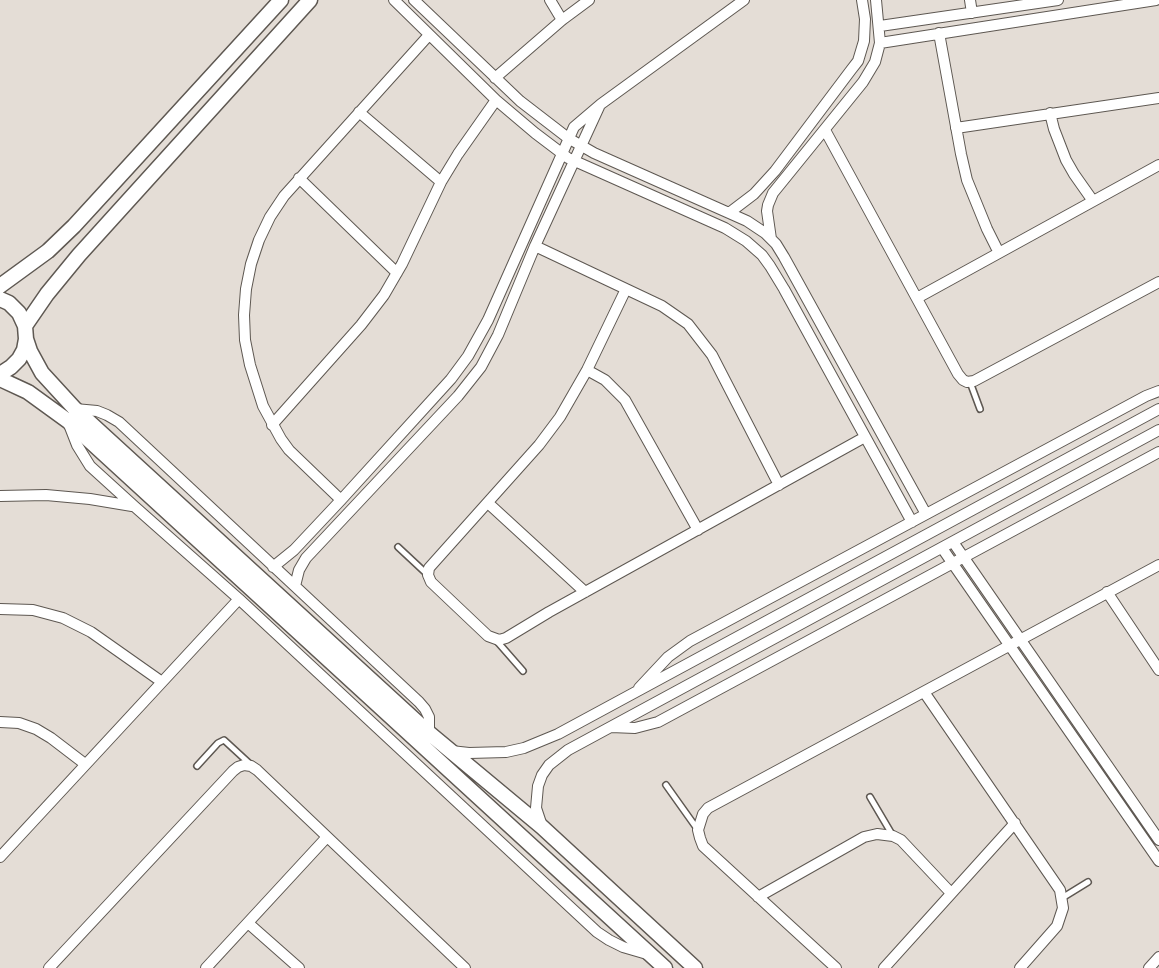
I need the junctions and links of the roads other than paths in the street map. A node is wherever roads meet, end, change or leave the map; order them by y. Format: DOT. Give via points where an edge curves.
graph roads {
  1 [pos="281,0"];
  2 [pos="310,0"];
  3 [pos="394,0"];
  4 [pos="414,0"];
  5 [pos="550,0"];
  6 [pos="589,0"];
  7 [pos="744,0"];
  8 [pos="862,0"];
  9 [pos="876,0"];
  10 [pos="970,0"];
  11 [pos="1058,0"];
  12 [pos="1156,0"];
  13 [pos="972,13"];
  14 [pos="562,20"];
  15 [pos="880,26"];
  16 [pos="939,33"];
  17 [pos="429,35"];
  18 [pos="880,43"];
  19 [pos="495,78"];
  20 [pos="1159,98"];
  21 [pos="496,100"];
  22 [pos="601,104"];
  23 [pos="359,112"];
  24 [pos="1050,113"];
  25 [pos="956,128"];
  26 [pos="825,130"];
  27 [pos="568,138"];
  28 [pos="581,146"];
  29 [pos="562,153"];
  30 [pos="573,161"];
  31 [pos="1159,165"];
  32 [pos="299,178"];
  33 [pos="441,183"];
  34 [pos="1093,201"];
  35 [pos="729,213"];
  36 [pos="772,240"];
  37 [pos="535,246"];
  38 [pos="999,253"];
  39 [pos="397,273"];
  40 [pos="1159,282"];
  41 [pos="0,286"];
  42 [pos="626,289"];
  43 [pos="917,298"];
  44 [pos="0,299"];
  45 [pos="25,332"];
  46 [pos="587,370"];
  47 [pos="0,374"];
  48 [pos="0,379"];
  49 [pos="970,382"];
  50 [pos="1159,391"];
  51 [pos="1159,409"];
  52 [pos="980,410"];
  53 [pos="72,415"];
  54 [pos="272,425"];
  55 [pos="1159,430"];
  56 [pos="865,438"];
  57 [pos="1159,452"];
  58 [pos="779,485"];
  59 [pos="0,496"];
  60 [pos="341,500"];
  61 [pos="488,503"];
  62 [pos="134,506"];
  63 [pos="926,514"];
  64 [pos="912,522"];
  65 [pos="698,530"];
  66 [pos="953,542"];
  67 [pos="398,547"];
  68 [pos="942,548"];
  69 [pos="963,557"];
  70 [pos="953,563"];
  71 [pos="1159,565"];
  72 [pos="273,566"];
  73 [pos="428,575"];
  74 [pos="295,586"];
  75 [pos="586,592"];
  76 [pos="1107,593"];
  77 [pos="239,599"];
  78 [pos="0,609"];
  79 [pos="495,639"];
  80 [pos="1020,640"];
  81 [pos="1010,645"];
  82 [pos="1159,670"];
  83 [pos="523,671"];
  84 [pos="162,682"];
  85 [pos="923,692"];
  86 [pos="634,694"];
  87 [pos="0,722"];
  88 [pos="611,726"];
  89 [pos="429,733"];
  90 [pos="450,751"];
  91 [pos="85,764"];
  92 [pos="197,766"];
  93 [pos="251,766"];
  94 [pos="666,785"];
  95 [pos="870,797"];
  96 [pos="1015,823"];
  97 [pos="542,827"];
  98 [pos="698,830"];
  99 [pos="893,836"];
  100 [pos="327,837"];
  101 [pos="1159,841"];
  102 [pos="0,857"];
  103 [pos="1159,861"];
  104 [pos="1088,883"];
  105 [pos="951,893"];
  106 [pos="758,897"];
  107 [pos="1062,898"];
  108 [pos="248,923"];
  109 [pos="651,955"];
  110 [pos="1159,957"];
  111 [pos="49,968"];
  112 [pos="206,968"];
  113 [pos="299,968"];
  114 [pos="465,968"];
  115 [pos="665,968"];
  116 [pos="695,968"];
  117 [pos="836,968"];
  118 [pos="884,968"];
  119 [pos="1020,968"];
  120 [pos="1149,968"];
  1 -- 41 [label="street" via="74,226"];
  2 -- 45 [label="street" via="79,255 47,294"];
  3 -- 17 [label="street"];
  4 -- 19 [label="street"];
  5 -- 14 [label="street"];
  6 -- 14 [label="street"];
  7 -- 22 [label="street"];
  8 -- 35 [label="street" via="864,40 858,61 765,183"];
  9 -- 15 [label="street"];
  10 -- 13 [label="street"];
  11 -- 13 [label="street"];
  12 -- 16 [label="street"];
  13 -- 15 [label="street"];
  14 -- 19 [label="street"];
  15 -- 18 [label="street"];
  16 -- 18 [label="street"];
  16 -- 25 [label="street"];
  17 -- 21 [label="street"];
  17 -- 23 [label="street"];
  18 -- 26 [label="street" via="871,71"];
  19 -- 27 [label="street"];
  20 -- 24 [label="street"];
  21 -- 29 [label="street"];
  21 -- 33 [label="street"];
  22 -- 27 [label="street"];
  22 -- 28 [label="street"];
  23 -- 32 [label="street"];
  23 -- 33 [label="street"];
  24 -- 25 [label="street"];
  24 -- 34 [label="street" via="1066,160"];
  25 -- 38 [label="street" via="972,192"];
  26 -- 36 [label="street" via="770,199"];
  26 -- 43 [label="street"];
  27 -- 28 [label="street"];
  27 -- 29 [label="street"];
  28 -- 30 [label="street"];
  28 -- 35 [label="street"];
  29 -- 30 [label="street"];
  29 -- 60 [label="street" via="475,345 451,379"];
  30 -- 37 [label="street"];
  30 -- 56 [label="street" via="725,228 752,246 770,266"];
  31 -- 34 [label="street"];
  32 -- 39 [label="street"];
  32 -- 54 [label="street" via="259,240 246,289 244,327 250,365"];
  33 -- 39 [label="street"];
  34 -- 38 [label="street"];
  35 -- 36 [label="street"];
  36 -- 63 [label="street"];
  37 -- 42 [label="street"];
  37 -- 74 [label="street" via="481,367 306,558"];
  38 -- 43 [label="street"];
  39 -- 54 [label="street" via="361,325"];
  40 -- 49 [label="street"];
  42 -- 46 [label="street"];
  42 -- 58 [label="street" via="682,318 700,338"];
  43 -- 49 [label="street" via="958,374"];
  44 -- 45 [label="street" via="19,313"];
  45 -- 47 [label="street" via="19,359"];
  45 -- 53 [label="street" via="42,373"];
  46 -- 61 [label="street" via="546,435"];
  46 -- 65 [label="street" via="605,380 625,401"];
  48 -- 53 [label="street"];
  49 -- 52 [label="lane"];
  50 -- 63 [label="street"];
  51 -- 86 [label="street"];
  53 -- 62 [label="street" via="77,445 90,466"];
  53 -- 72 [label="street" via="97,411 119,422"];
  53 -- 89 [label="street"];
  53 -- 109 [label="street"];
  54 -- 60 [label="street" via="289,450"];
  55 -- 66 [label="street"];
  56 -- 58 [label="street"];
  56 -- 64 [label="street"];
  57 -- 69 [label="street"];
  58 -- 65 [label="street"];
  59 -- 62 [label="street" via="46,495"];
  60 -- 72 [label="street"];
  61 -- 73 [label="street" via="431,565"];
  61 -- 75 [label="street"];
  62 -- 77 [label="street"];
  63 -- 64 [label="street"];
  64 -- 86 [label="street" via="678,648"];
  65 -- 75 [label="street"];
  66 -- 68 [label="street"];
  66 -- 69 [label="street"];
  67 -- 73 [label="lane"];
  68 -- 70 [label="street"];
  68 -- 88 [label="street"];
  69 -- 70 [label="street"];
  69 -- 80 [label="street"];
  70 -- 81 [label="street"];
  70 -- 88 [label="street" via="658,722 635,728"];
  71 -- 76 [label="street"];
  72 -- 74 [label="street"];
  73 -- 79 [label="street"];
  74 -- 89 [label="street" via="419,702 429,717"];
  75 -- 79 [label="street" via="509,636"];
  76 -- 80 [label="street"];
  76 -- 82 [label="street"];
  77 -- 84 [label="street"];
  77 -- 109 [label="street" via="597,932 623,947"];
  78 -- 84 [label="street" via="33,610 63,618"];
  79 -- 83 [label="lane"];
  80 -- 81 [label="street"];
  80 -- 101 [label="street"];
  81 -- 85 [label="street"];
  81 -- 103 [label="street"];
  84 -- 91 [label="street"];
  85 -- 96 [label="street"];
  85 -- 98 [label="street" via="708,807"];
  86 -- 90 [label="street" via="524,748 487,754"];
  87 -- 91 [label="street" via="36,729"];
  88 -- 97 [label="street" via="568,750 542,775 536,808"];
  89 -- 90 [label="street"];
  90 -- 97 [label="street"];
  91 -- 102 [label="street"];
  92 -- 93 [label="lane" via="224,740"];
  93 -- 100 [label="street"];
  93 -- 111 [label="street" via="233,771"];
  94 -- 98 [label="lane"];
  95 -- 99 [label="lane"];
  96 -- 105 [label="street"];
  96 -- 107 [label="street" via="1056,881"];
  97 -- 116 [label="street"];
  98 -- 106 [label="street" via="703,846"];
  99 -- 105 [label="street"];
  99 -- 106 [label="street" via="864,837"];
  100 -- 108 [label="street"];
  100 -- 114 [label="street"];
  104 -- 107 [label="lane"];
  105 -- 118 [label="street"];
  106 -- 117 [label="street"];
  107 -- 119 [label="street" via="1057,926"];
  108 -- 112 [label="street"];
  108 -- 113 [label="street"];
  109 -- 115 [label="street"];
  110 -- 120 [label="street"];
}
